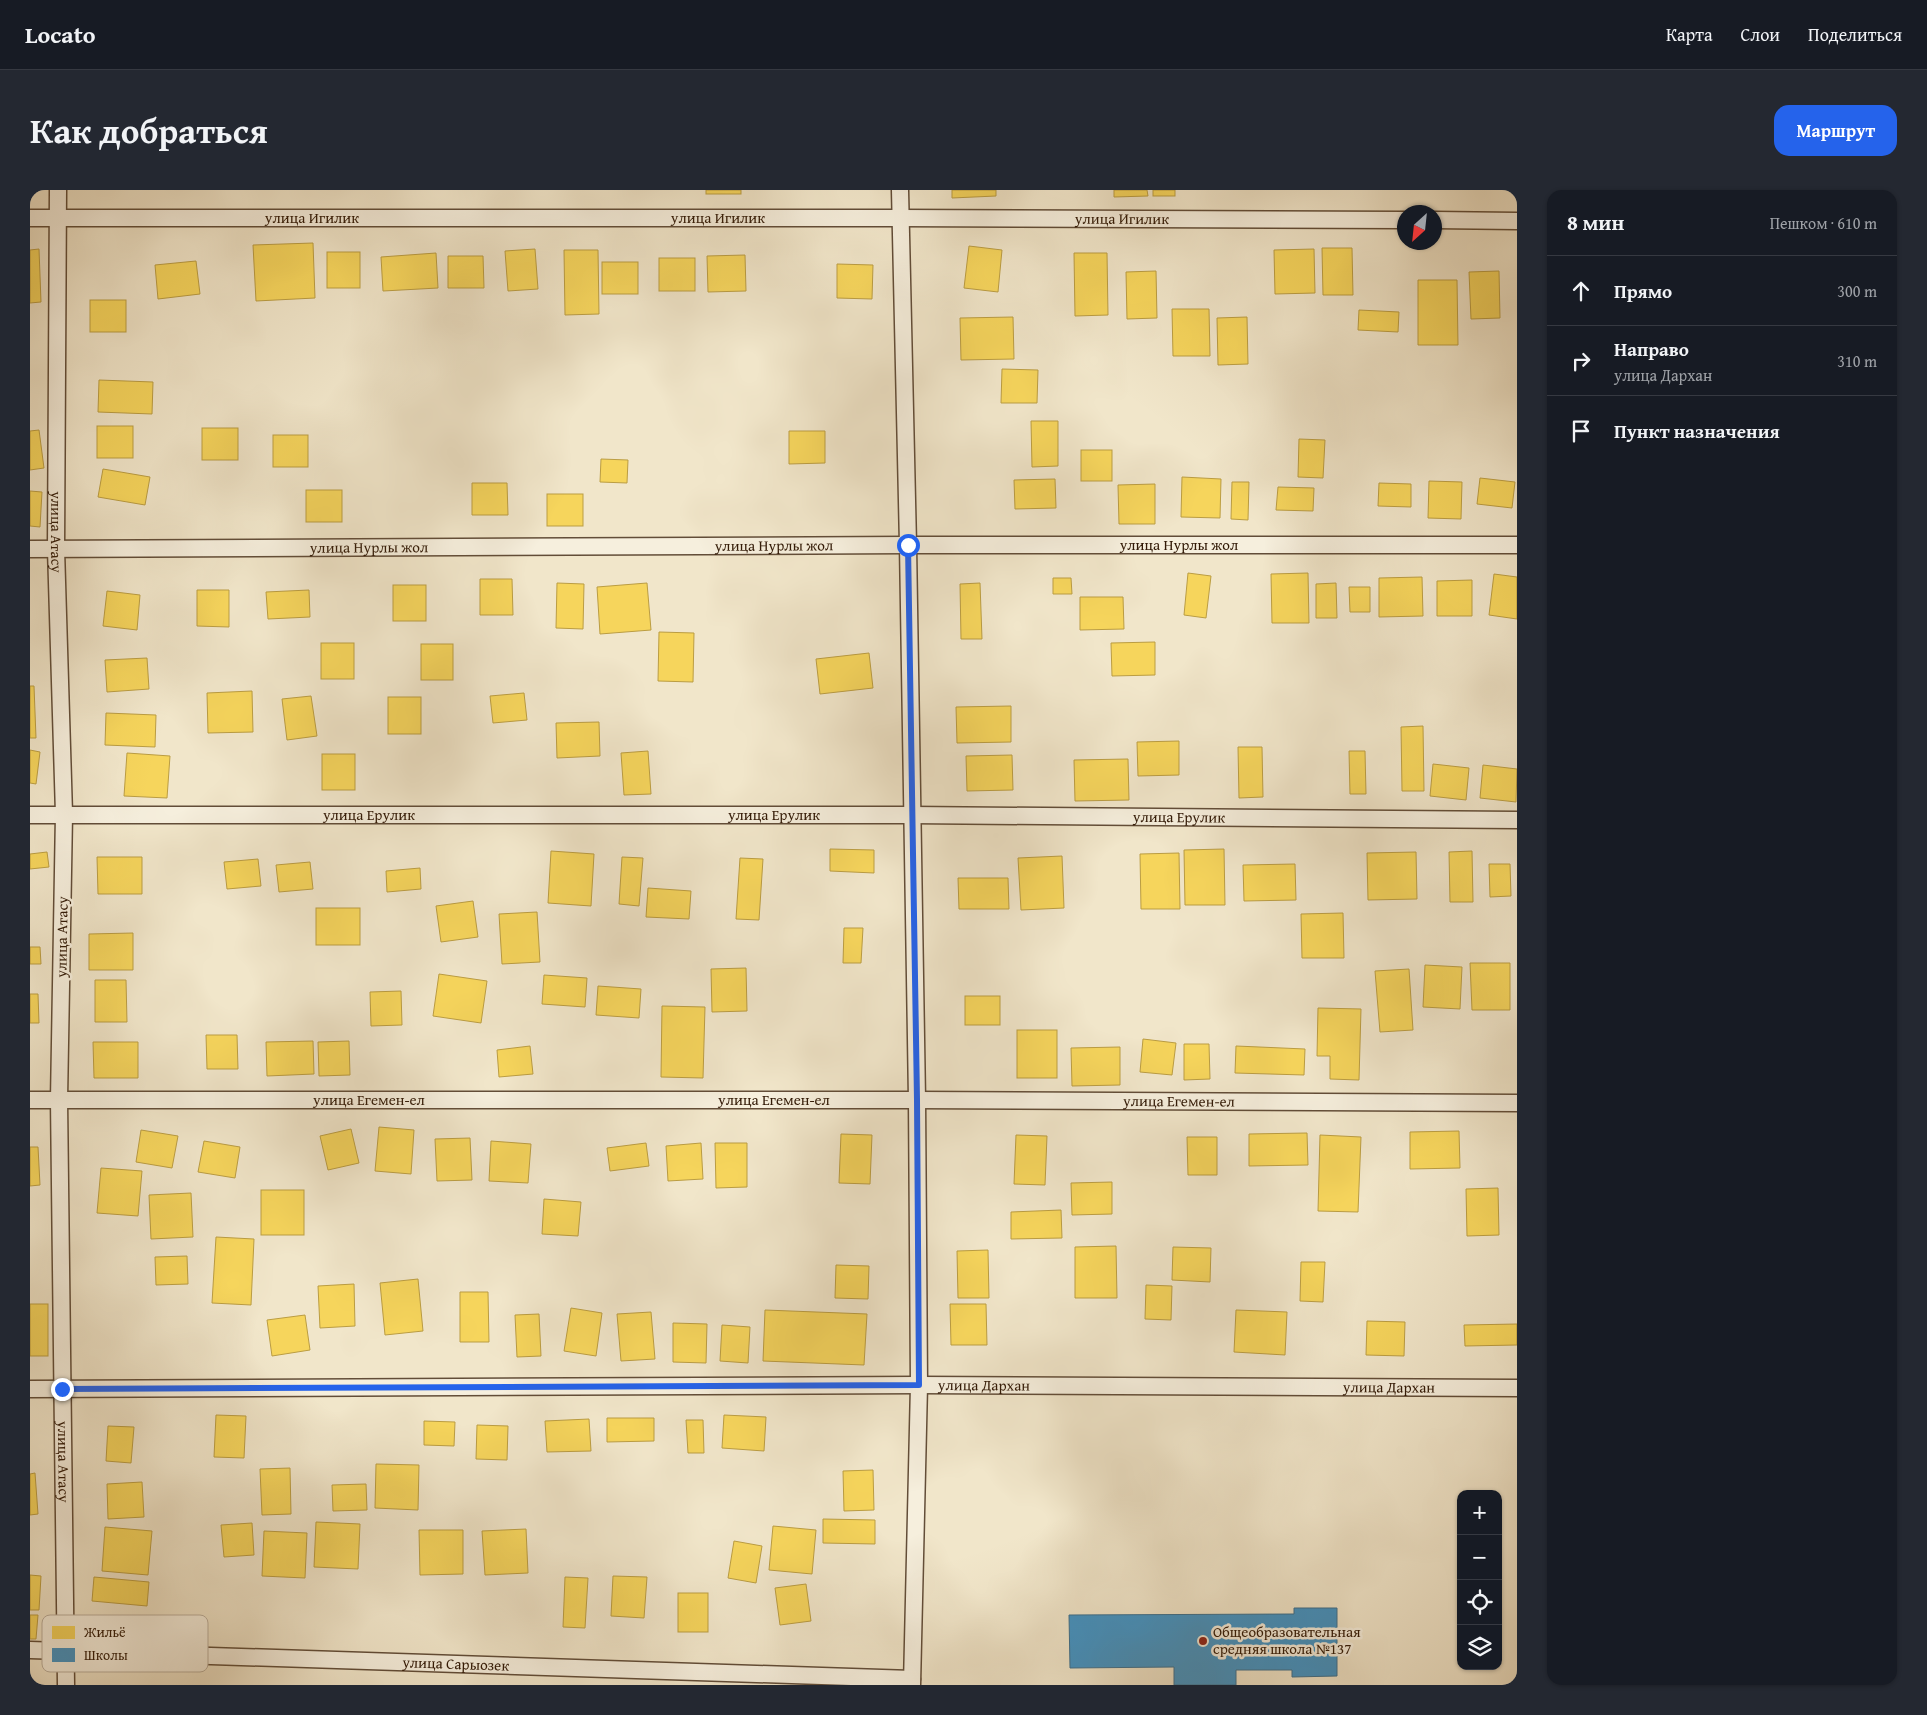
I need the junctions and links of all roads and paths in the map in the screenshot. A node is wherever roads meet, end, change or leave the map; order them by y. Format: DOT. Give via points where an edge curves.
graph roads {
  1 [pos="58,190"];
  2 [pos="900,190"];
  3 [pos="30,218"];
  4 [pos="58,218"];
  5 [pos="899,218"];
  6 [pos="1397,220"];
  7 [pos="1442,220"];
  8 [pos="1517,221"];
  9 [pos="908,545"];
  10 [pos="1517,545"];
  11 [pos="30,549"];
  12 [pos="56,549"];
  13 [pos="30,814"];
  14 [pos="64,814"];
  15 [pos="911,815"];
  16 [pos="1517,820"];
  17 [pos="30,1100"];
  18 [pos="60,1100"];
  19 [pos="917,1100"];
  20 [pos="1517,1103"];
  21 [pos="919,1385"];
  22 [pos="1517,1388"];
  23 [pos="30,1389"];
  24 [pos="62,1389"];
  25 [pos="65,1615"];
  26 [pos="208,1655"];
  27 [pos="66,1672"];
  28 [pos="912,1682"];
  29 [pos="66,1685"];
  1 -- 4 [label="street, улица Атасу"];
  2 -- 5 [label="street"];
  3 -- 4 [label="street, улица Игилик"];
  4 -- 5 [label="street, улица Игилик"];
  4 -- 12 [label="street, улица Атасу"];
  5 -- 6 [label="street, улица Игилик"];
  5 -- 9 [label="street"];
  7 -- 8 [label="street"];
  9 -- 10 [label="street, улица Нурлы жол"];
  9 -- 12 [label="street, улица Нурлы жол"];
  9 -- 15 [label="street"];
  11 -- 12 [label="street, улица Нурлы жол"];
  12 -- 14 [label="street, улица Атасу"];
  13 -- 14 [label="street, улица Ерулик"];
  14 -- 15 [label="street, улица Ерулик"];
  14 -- 18 [label="street, улица Атасу"];
  15 -- 16 [label="street, улица Ерулик"];
  15 -- 19 [label="street"];
  17 -- 18 [label="street, улица Егемен-ел"];
  18 -- 19 [label="street, улица Егемен-ел"];
  18 -- 24 [label="street, улица Атасу"];
  19 -- 20 [label="street, улица Егемен-ел"];
  19 -- 21 [label="street"];
  21 -- 22 [label="street, улица Дархан"];
  21 -- 24 [label="street, улица Дархан"];
  21 -- 28 [label="street"];
  23 -- 24 [label="street, улица Дархан"];
  24 -- 25 [label="street, улица Атасу"];
  26 -- 28 [label="street, улица Сарыозек"];
  27 -- 29 [label="street, улица Атасу"];
}
